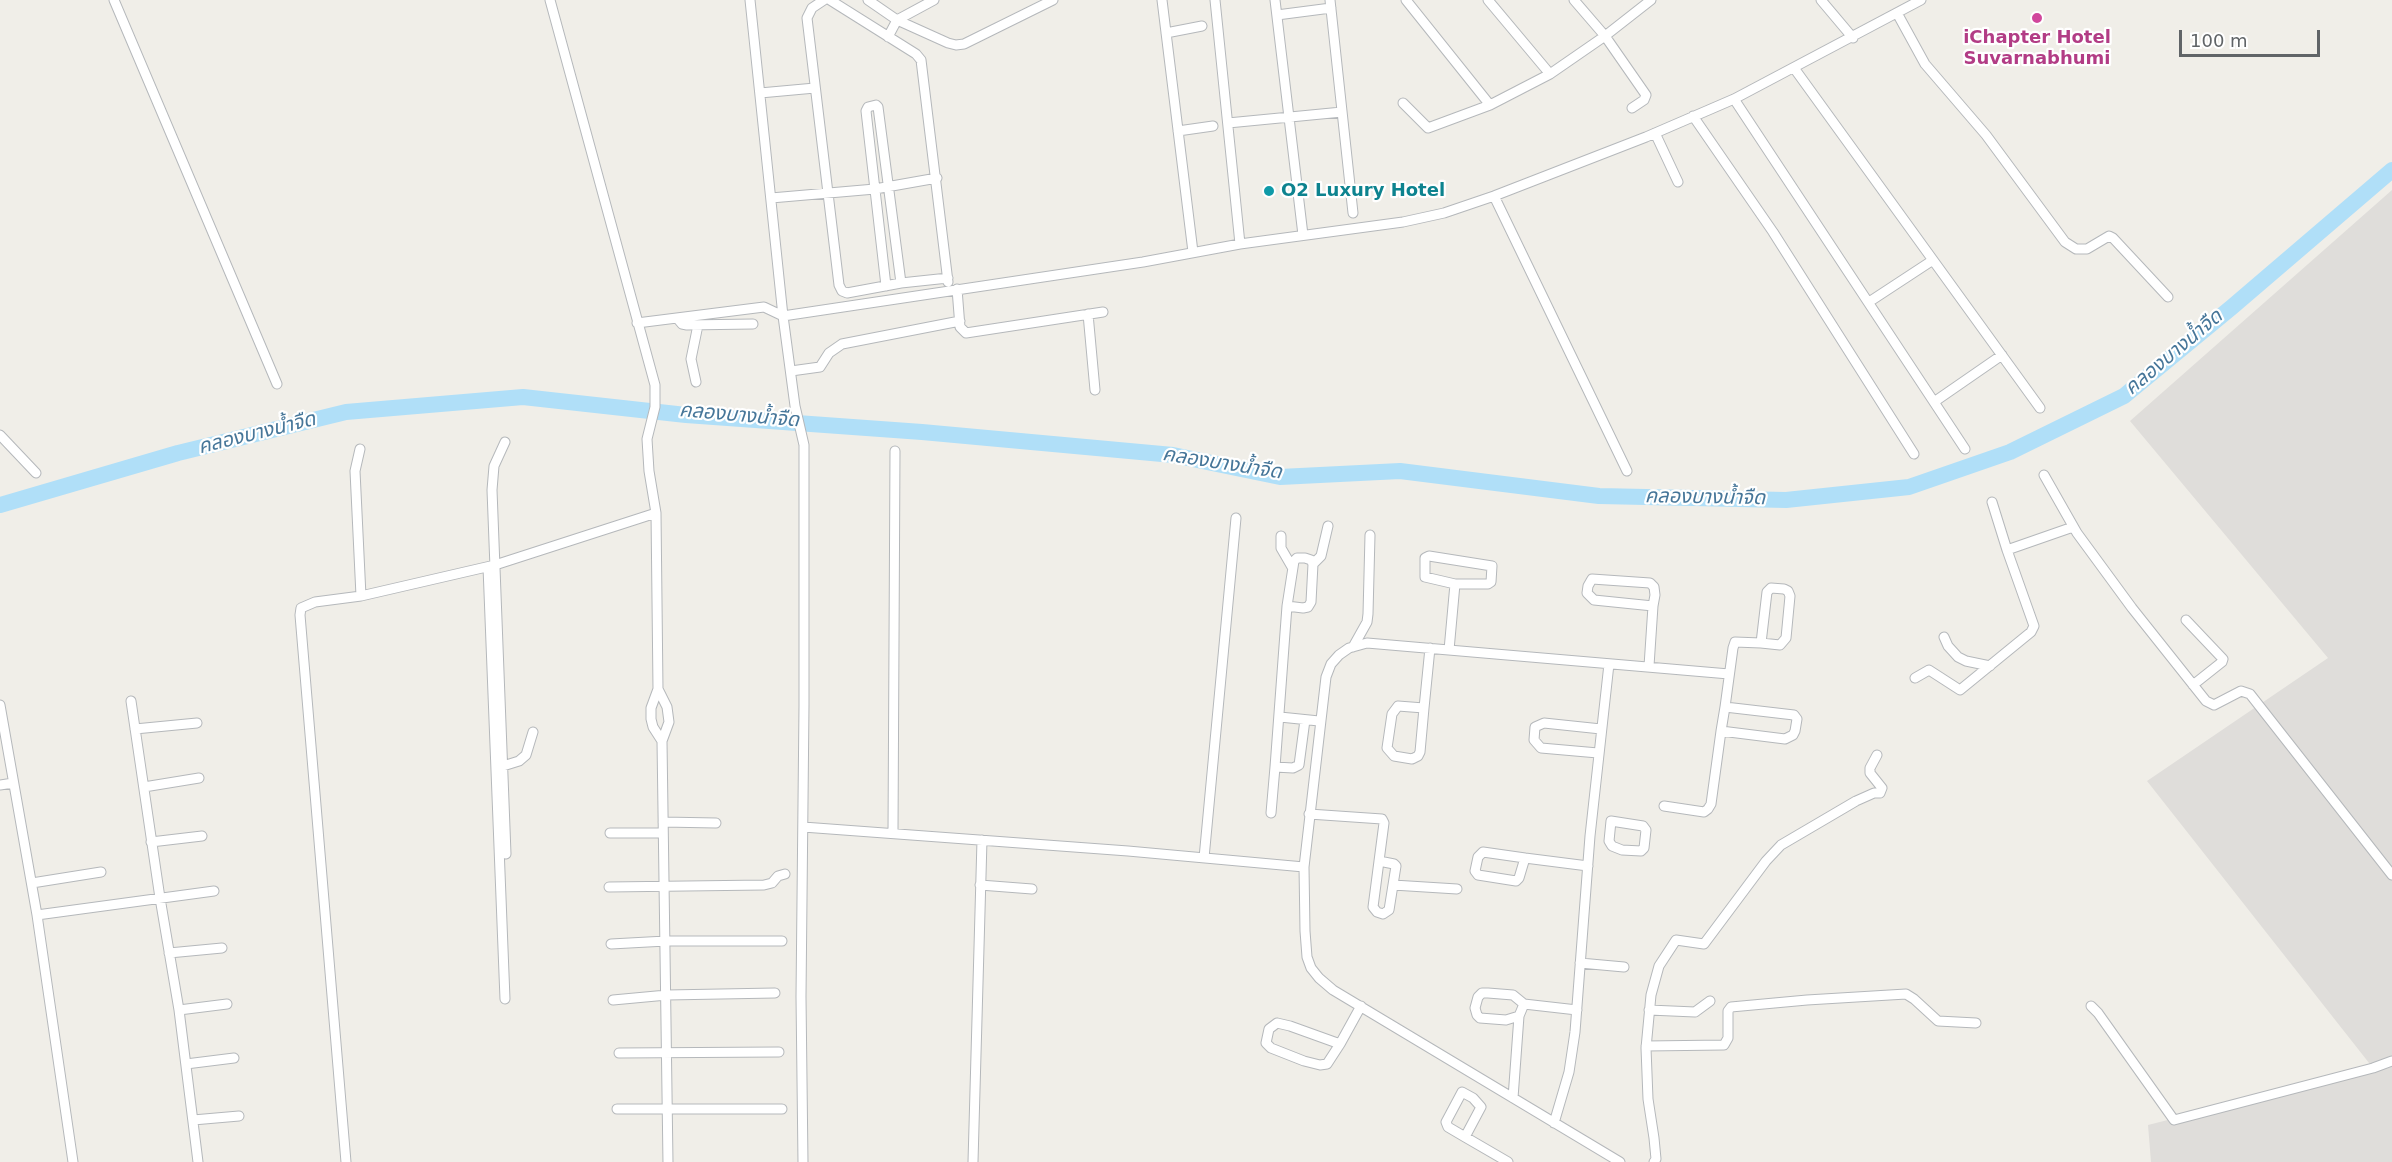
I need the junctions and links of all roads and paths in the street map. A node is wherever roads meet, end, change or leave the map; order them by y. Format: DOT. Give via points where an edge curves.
graph roads {
  1 [pos="114,0"];
  2 [pos="550,0"];
  3 [pos="750,0"];
  4 [pos="824,0"];
  5 [pos="830,0"];
  6 [pos="868,0"];
  7 [pos="934,0"];
  8 [pos="1053,0"];
  9 [pos="1162,0"];
  10 [pos="1215,0"];
  11 [pos="1275,0"];
  12 [pos="1406,0"];
  13 [pos="1488,0"];
  14 [pos="1574,0"];
  15 [pos="1651,0"];
  16 [pos="1821,0"];
  17 [pos="1915,1"];
  18 [pos="1331,4"];
  19 [pos="1897,13"];
  20 [pos="1277,15"];
  21 [pos="897,20"];
  22 [pos="1202,27"];
  23 [pos="1166,33"];
  24 [pos="1605,36"];
  25 [pos="888,37"];
  26 [pos="1852,38"];
  27 [pos="1794,68"];
  28 [pos="1550,74"];
  29 [pos="815,88"];
  30 [pos="760,93"];
  31 [pos="1734,99"];
  32 [pos="1404,103"];
  33 [pos="1490,105"];
  34 [pos="1632,108"];
  35 [pos="1342,112"];
  36 [pos="1693,116"];
  37 [pos="1290,118"];
  38 [pos="1227,123"];
  39 [pos="1213,126"];
  40 [pos="1178,131"];
  41 [pos="1655,133"];
  42 [pos="937,178"];
  43 [pos="1678,182"];
  44 [pos="887,188"];
  45 [pos="875,189"];
  46 [pos="828,193"];
  47 [pos="1494,196"];
  48 [pos="771,198"];
  49 [pos="1353,213"];
  50 [pos="1303,236"];
  51 [pos="1240,244"];
  52 [pos="1193,252"];
  53 [pos="1933,260"];
  54 [pos="948,278"];
  55 [pos="901,283"];
  56 [pos="886,286"];
  57 [pos="953,289"];
  58 [pos="2168,297"];
  59 [pos="1869,302"];
  60 [pos="1103,312"];
  61 [pos="1088,314"];
  62 [pos="782,316"];
  63 [pos="677,318"];
  64 [pos="960,321"];
  65 [pos="637,323"];
  66 [pos="753,324"];
  67 [pos="698,325"];
  68 [pos="2002,355"];
  69 [pos="791,371"];
  70 [pos="696,382"];
  71 [pos="277,384"];
  72 [pos="1095,390"];
  73 [pos="1934,402"];
  74 [pos="2040,408"];
  75 [pos="0,435"];
  76 [pos="505,442"];
  77 [pos="360,448"];
  78 [pos="1965,449"];
  79 [pos="895,451"];
  80 [pos="1914,454"];
  81 [pos="1627,471"];
  82 [pos="36,473"];
  83 [pos="2044,476"];
  84 [pos="1992,502"];
  85 [pos="656,513"];
  86 [pos="1236,518"];
  87 [pos="1328,526"];
  88 [pos="2073,527"];
  89 [pos="1370,535"];
  90 [pos="1281,536"];
  91 [pos="2007,550"];
  92 [pos="1313,564"];
  93 [pos="491,566"];
  94 [pos="1292,567"];
  95 [pos="1455,584"];
  96 [pos="361,596"];
  97 [pos="1287,606"];
  98 [pos="1653,606"];
  99 [pos="2186,620"];
  100 [pos="1944,637"];
  101 [pos="1761,643"];
  102 [pos="1353,647"];
  103 [pos="1430,648"];
  104 [pos="1449,650"];
  105 [pos="1609,664"];
  106 [pos="1649,666"];
  107 [pos="1990,666"];
  108 [pos="1729,674"];
  109 [pos="1915,678"];
  110 [pos="2193,685"];
  111 [pos="658,689"];
  112 [pos="131,701"];
  113 [pos="0,705"];
  114 [pos="1725,707"];
  115 [pos="1424,708"];
  116 [pos="1280,717"];
  117 [pos="1305,720"];
  118 [pos="1319,721"];
  119 [pos="197,723"];
  120 [pos="135,729"];
  121 [pos="1601,729"];
  122 [pos="1721,731"];
  123 [pos="2,732"];
  124 [pos="533,732"];
  125 [pos="662,741"];
  126 [pos="1598,753"];
  127 [pos="1877,755"];
  128 [pos="503,766"];
  129 [pos="1275,767"];
  130 [pos="11,770"];
  131 [pos="0,773"];
  132 [pos="199,778"];
  133 [pos="13,783"];
  134 [pos="0,785"];
  135 [pos="144,787"];
  136 [pos="1664,806"];
  137 [pos="1271,813"];
  138 [pos="1309,814"];
  139 [pos="1593,817"];
  140 [pos="1611,821"];
  141 [pos="663,822"];
  142 [pos="716,823"];
  143 [pos="803,827"];
  144 [pos="610,833"];
  145 [pos="663,833"];
  146 [pos="892,833"];
  147 [pos="202,836"];
  148 [pos="982,840"];
  149 [pos="152,842"];
  150 [pos="506,854"];
  151 [pos="1204,858"];
  152 [pos="1525,858"];
  153 [pos="1379,861"];
  154 [pos="1588,866"];
  155 [pos="1304,867"];
  156 [pos="101,872"];
  157 [pos="785,874"];
  158 [pos="2392,875"];
  159 [pos="32,882"];
  160 [pos="664,885"];
  161 [pos="980,885"];
  162 [pos="1393,885"];
  163 [pos="609,887"];
  164 [pos="1032,889"];
  165 [pos="1457,889"];
  166 [pos="214,891"];
  167 [pos="160,898"];
  168 [pos="37,915"];
  169 [pos="666,941"];
  170 [pos="782,941"];
  171 [pos="611,944"];
  172 [pos="222,948"];
  173 [pos="169,953"];
  174 [pos="1580,963"];
  175 [pos="1624,966"];
  176 [pos="775,993"];
  177 [pos="667,995"];
  178 [pos="505,999"];
  179 [pos="613,1000"];
  180 [pos="1710,1001"];
  181 [pos="227,1004"];
  182 [pos="1524,1004"];
  183 [pos="1361,1006"];
  184 [pos="2091,1006"];
  185 [pos="179,1010"];
  186 [pos="1577,1010"];
  187 [pos="1649,1010"];
  188 [pos="1519,1016"];
  189 [pos="1976,1023"];
  190 [pos="1340,1044"];
  191 [pos="1646,1046"];
  192 [pos="667,1052"];
  193 [pos="779,1052"];
  194 [pos="619,1053"];
  195 [pos="234,1058"];
  196 [pos="2392,1061"];
  197 [pos="186,1064"];
  198 [pos="1471,1073"];
  199 [pos="1462,1092"];
  200 [pos="1513,1098"];
  201 [pos="617,1109"];
  202 [pos="668,1109"];
  203 [pos="782,1109"];
  204 [pos="239,1116"];
  205 [pos="193,1120"];
  206 [pos="1554,1123"];
  207 [pos="1465,1137"];
  208 [pos="73,1162"];
  209 [pos="198,1162"];
  210 [pos="346,1162"];
  211 [pos="668,1162"];
  212 [pos="803,1162"];
  213 [pos="973,1162"];
  214 [pos="1508,1162"];
  215 [pos="1620,1162"];
  216 [pos="1654,1162"];
  1 -- 71 [label="street"];
  2 -- 65 [label="street"];
  3 -- 30 [label="street"];
  4 -- 29 [label="street" via="812,8 807,18"];
  5 -- 25 [label="street"];
  6 -- 21 [label="street"];
  7 -- 21 [label="street"];
  8 -- 21 [label="street" via="964,44 948,43"];
  9 -- 23 [label="street"];
  10 -- 38 [label="street"];
  11 -- 20 [label="street"];
  12 -- 33 [label="street"];
  13 -- 28 [label="street"];
  14 -- 24 [label="street"];
  15 -- 24 [label="street"];
  16 -- 26 [label="street"];
  17 -- 19 [label="street"];
  18 -- 20 [label="street"];
  18 -- 35 [label="street"];
  19 -- 26 [label="street"];
  19 -- 58 [label="street" via="1925,64 1986,135 2066,242 2076,249 2087,249 2109,236 2113,238"];
  20 -- 37 [label="street"];
  21 -- 25 [label="street"];
  22 -- 23 [label="street"];
  23 -- 40 [label="street"];
  24 -- 28 [label="street"];
  24 -- 34 [label="street" via="1646,95"];
  25 -- 42 [label="street" via="921,60"];
  26 -- 27 [label="street"];
  27 -- 31 [label="street"];
  27 -- 53 [label="street"];
  28 -- 33 [label="street"];
  29 -- 30 [label="street"];
  29 -- 46 [label="street"];
  30 -- 48 [label="street"];
  31 -- 36 [label="street"];
  31 -- 59 [label="street"];
  32 -- 33 [label="street" via="1428,128"];
  35 -- 37 [label="street"];
  35 -- 49 [label="street"];
  36 -- 41 [label="street"];
  36 -- 80 [label="street" via="1773,232"];
  37 -- 38 [label="street"];
  37 -- 50 [label="street"];
  38 -- 51 [label="street"];
  39 -- 40 [label="street"];
  40 -- 52 [label="street"];
  41 -- 43 [label="street"];
  41 -- 47 [label="street"];
  42 -- 44 [label="street"];
  42 -- 54 [label="street"];
  44 -- 45 [label="street"];
  44 -- 45 [label="street" via="876,105 866,111"];
  44 -- 55 [label="street"];
  45 -- 46 [label="street"];
  45 -- 56 [label="street"];
  46 -- 48 [label="street"];
  46 -- 56 [label="street" via="842,291"];
  47 -- 50 [label="street" via="1403,222"];
  47 -- 81 [label="street"];
  48 -- 62 [label="street"];
  50 -- 51 [label="street"];
  51 -- 52 [label="street"];
  52 -- 57 [label="street"];
  53 -- 59 [label="street"];
  53 -- 68 [label="street"];
  54 -- 55 [label="street"];
  54 -- 57 [label="street"];
  55 -- 56 [label="street"];
  57 -- 62 [label="street"];
  57 -- 64 [label="street"];
  59 -- 73 [label="street"];
  60 -- 61 [label="street"];
  61 -- 64 [label="street" via="966,333"];
  61 -- 72 [label="street"];
  62 -- 63 [label="street" via="768,307"];
  62 -- 69 [label="street"];
  63 -- 65 [label="street"];
  63 -- 67 [label="street" via="682,324"];
  64 -- 69 [label="street" via="842,344 829,353 820,367"];
  65 -- 85 [label="street" via="655,385 655,407 647,440"];
  66 -- 67 [label="street"];
  67 -- 70 [label="street" via="691,359"];
  68 -- 73 [label="street"];
  68 -- 74 [label="street"];
  69 -- 143 [label="street" via="804,445"];
  73 -- 78 [label="street"];
  75 -- 82 [label="street"];
  76 -- 93 [label="street" via="492,473"];
  77 -- 96 [label="street" via="355,471"];
  79 -- 146 [label="street"];
  83 -- 88 [label="street"];
  84 -- 91 [label="street"];
  85 -- 93 [label="street"];
  85 -- 111 [label="street"];
  86 -- 151 [label="street"];
  87 -- 92 [label="street" via="1322,556"];
  88 -- 91 [label="street"];
  88 -- 110 [label="street"];
  89 -- 102 [label="street" via="1368,614"];
  90 -- 94 [label="street" via="1281,548"];
  91 -- 107 [label="street" via="2034,626"];
  92 -- 94 [label="street" via="1311,560 1297,558"];
  92 -- 97 [label="street" via="1308,607"];
  93 -- 96 [label="street"];
  93 -- 128 [label="street"];
  93 -- 178 [label="street"];
  94 -- 97 [label="street"];
  95 -- 95 [label="street" via="1488,584 1492,566 1425,558 1425,577"];
  95 -- 104 [label="street"];
  96 -- 210 [label="street" via="315,602 301,608 300,615"];
  97 -- 116 [label="street"];
  98 -- 98 [label="street" via="1654,587 1650,583 1592,579 1587,586 1587,593 1594,600"];
  98 -- 106 [label="street"];
  99 -- 110 [label="street" via="2223,659"];
  100 -- 107 [label="street" via="1958,657"];
  101 -- 101 [label="street" via="1780,645 1786,638 1790,596 1784,589 1771,588 1767,592"];
  101 -- 108 [label="street" via="1735,642"];
  102 -- 103 [label="street" via="1367,643"];
  102 -- 118 [label="street" via="1331,664"];
  103 -- 104 [label="street"];
  103 -- 115 [label="street"];
  104 -- 105 [label="street"];
  105 -- 106 [label="street"];
  105 -- 121 [label="street"];
  106 -- 108 [label="street"];
  107 -- 109 [label="street" via="1960,690 1929,670"];
  108 -- 114 [label="street"];
  110 -- 158 [label="street" via="2209,705 2241,691 2250,694"];
  111 -- 125 [label="street" via="669,713"];
  111 -- 125 [label="street" via="651,719"];
  112 -- 120 [label="street"];
  113 -- 123 [label="street"];
  114 -- 122 [label="street"];
  114 -- 122 [label="street" via="1794,715 1797,725 1793,735 1785,739"];
  115 -- 115 [label="street" via="1418,756 1394,756 1387,748 1392,714 1398,706"];
  116 -- 117 [label="street"];
  116 -- 129 [label="street"];
  117 -- 118 [label="street"];
  117 -- 129 [label="street" via="1299,765"];
  118 -- 138 [label="street"];
  119 -- 120 [label="street"];
  120 -- 135 [label="street"];
  121 -- 126 [label="street"];
  121 -- 126 [label="street" via="1544,723 1535,727 1533,741 1541,748"];
  122 -- 136 [label="street" via="1708,809 1704,812"];
  123 -- 130 [label="street"];
  124 -- 128 [label="street" via="526,755"];
  125 -- 141 [label="street"];
  126 -- 139 [label="street"];
  127 -- 187 [label="street" via="1870,773 1882,788 1880,793 1867,795 1780,845 1704,944 1676,940 1659,966"];
  128 -- 150 [label="street"];
  129 -- 137 [label="street"];
  130 -- 131 [label="street"];
  130 -- 133 [label="street"];
  132 -- 135 [label="street"];
  133 -- 134 [label="street"];
  133 -- 159 [label="street"];
  135 -- 149 [label="street"];
  138 -- 153 [label="street" via="1382,819"];
  138 -- 155 [label="street"];
  139 -- 140 [label="street"];
  139 -- 154 [label="street"];
  140 -- 140 [label="street" via="1643,826 1644,848 1622,850 1612,846"];
  141 -- 142 [label="street"];
  141 -- 145 [label="street"];
  143 -- 146 [label="street"];
  143 -- 212 [label="street"];
  144 -- 145 [label="street"];
  145 -- 160 [label="street"];
  146 -- 148 [label="street"];
  147 -- 149 [label="street"];
  148 -- 151 [label="street"];
  148 -- 161 [label="street"];
  149 -- 167 [label="street"];
  151 -- 155 [label="street"];
  152 -- 152 [label="street" via="1483,852 1475,871 1484,877 1516,881"];
  152 -- 154 [label="street"];
  153 -- 162 [label="street" via="1396,866"];
  153 -- 162 [label="street" via="1373,907 1377,912 1389,910"];
  154 -- 174 [label="street"];
  155 -- 183 [label="street" via="1305,930 1311,968 1333,990"];
  156 -- 159 [label="street"];
  157 -- 160 [label="street" via="764,885"];
  159 -- 168 [label="street"];
  160 -- 163 [label="street"];
  160 -- 169 [label="street"];
  161 -- 164 [label="street"];
  161 -- 213 [label="street"];
  162 -- 165 [label="street"];
  166 -- 167 [label="street"];
  167 -- 168 [label="street"];
  167 -- 173 [label="street"];
  168 -- 208 [label="street"];
  169 -- 170 [label="street"];
  169 -- 171 [label="street"];
  169 -- 177 [label="street"];
  172 -- 173 [label="street"];
  173 -- 185 [label="street"];
  174 -- 175 [label="street"];
  174 -- 186 [label="street"];
  176 -- 177 [label="street"];
  177 -- 179 [label="street"];
  177 -- 192 [label="street"];
  180 -- 187 [label="street" via="1695,1012"];
  181 -- 185 [label="street"];
  182 -- 186 [label="street"];
  182 -- 188 [label="street"];
  182 -- 188 [label="street" via="1513,994 1482,993 1475,1002 1480,1018 1506,1020"];
  183 -- 190 [label="street"];
  183 -- 198 [label="street"];
  184 -- 196 [label="street" via="2174,1120"];
  185 -- 197 [label="street"];
  186 -- 206 [label="street" via="1569,1072"];
  187 -- 191 [label="street"];
  188 -- 200 [label="street"];
  189 -- 191 [label="street" via="1938,1021 1906,994 1807,1000 1731,1007 1724,1044"];
  190 -- 190 [label="street" via="1327,1064 1320,1065 1266,1043 1269,1029 1277,1023"];
  191 -- 216 [label="street"];
  192 -- 193 [label="street"];
  192 -- 194 [label="street"];
  192 -- 202 [label="street"];
  195 -- 197 [label="street"];
  197 -- 205 [label="street"];
  198 -- 199 [label="street"];
  198 -- 200 [label="street"];
  199 -- 207 [label="street" via="1481,1107"];
  199 -- 207 [label="street" via="1446,1122"];
  200 -- 206 [label="street"];
  201 -- 202 [label="street"];
  202 -- 203 [label="street"];
  202 -- 211 [label="street"];
  204 -- 205 [label="street"];
  205 -- 209 [label="street"];
  206 -- 215 [label="street"];
  207 -- 214 [label="street"];
}
